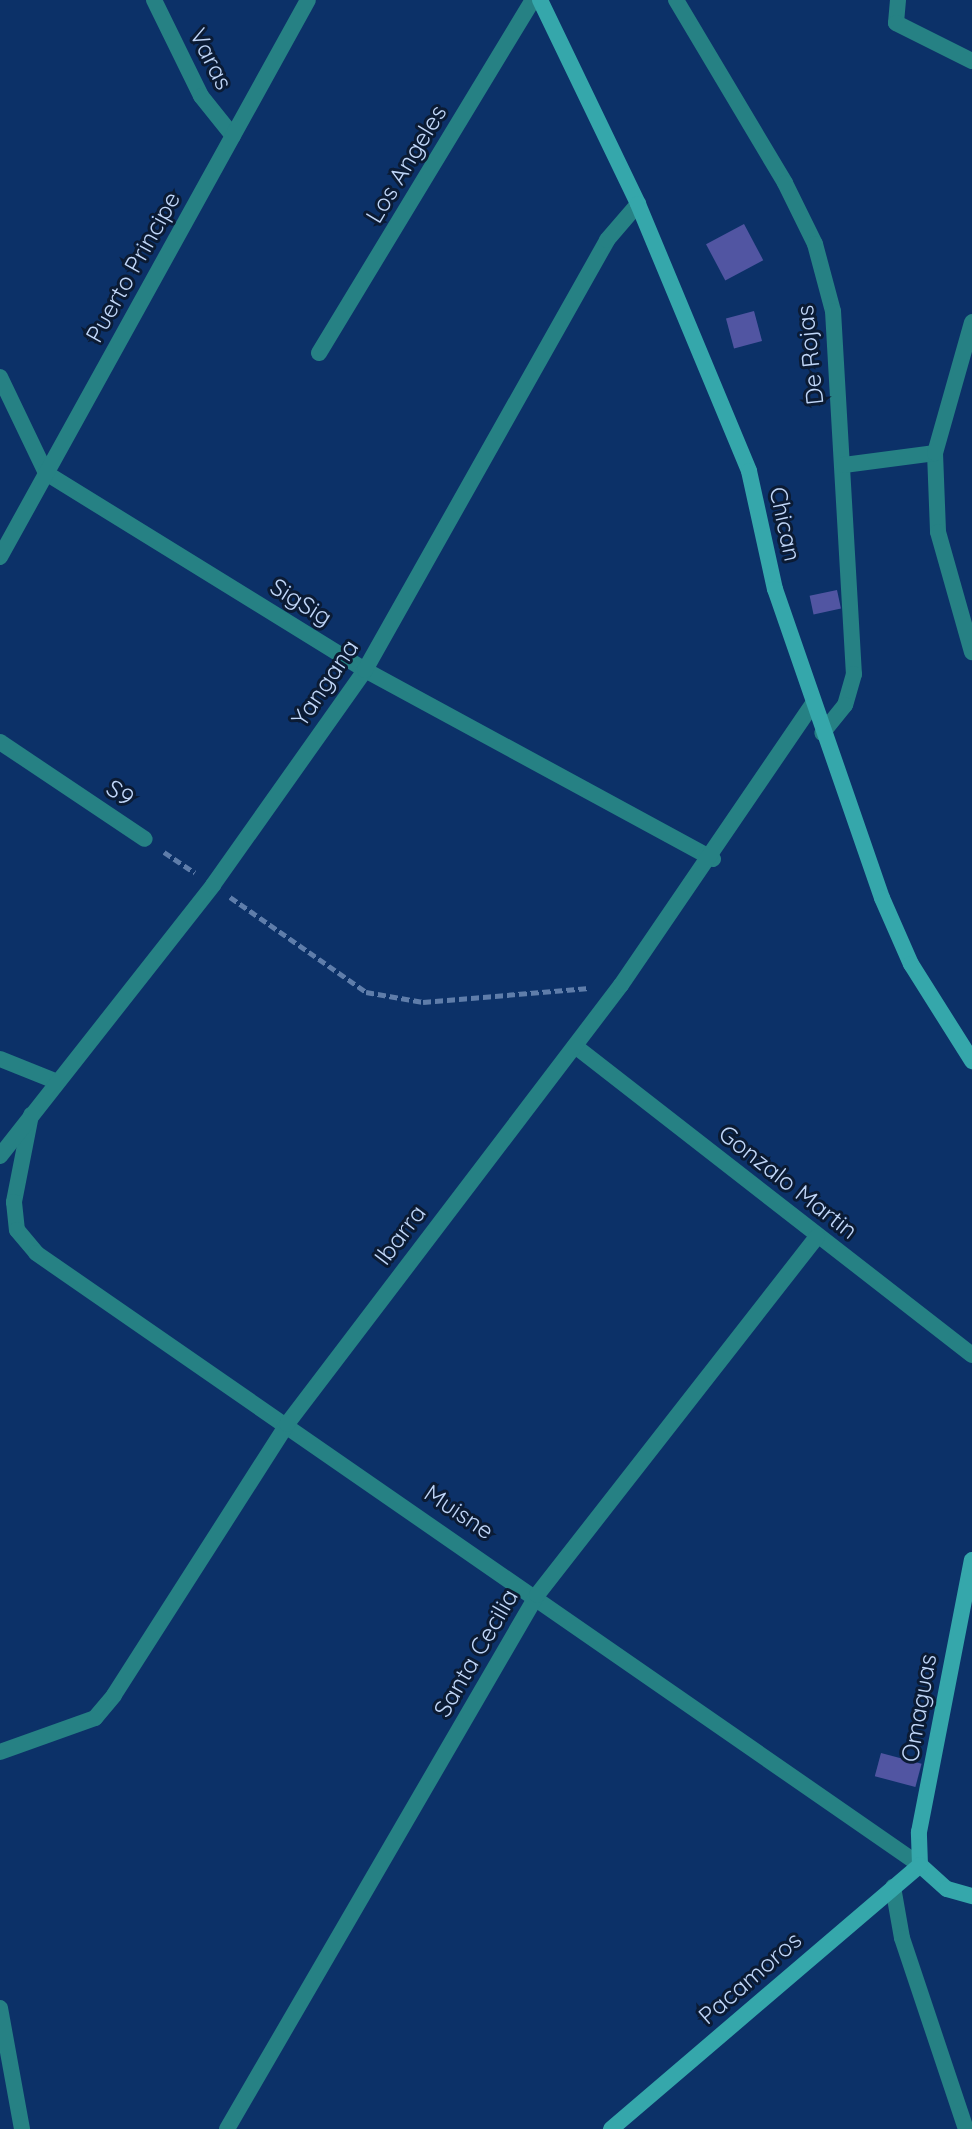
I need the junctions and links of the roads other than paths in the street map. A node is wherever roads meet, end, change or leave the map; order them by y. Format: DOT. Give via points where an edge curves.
graph roads {
  1 [pos="154,0"];
  2 [pos="308,0"];
  3 [pos="533,0"];
  4 [pos="540,0"];
  5 [pos="676,0"];
  6 [pos="898,0"];
  7 [pos="972,61"];
  8 [pos="233,136"];
  9 [pos="638,204"];
  10 [pos="972,322"];
  11 [pos="319,353"];
  12 [pos="0,377"];
  13 [pos="935,453"];
  14 [pos="844,465"];
  15 [pos="46,473"];
  16 [pos="0,557"];
  17 [pos="972,652"];
  18 [pos="365,670"];
  19 [pos="812,705"];
  20 [pos="822,733"];
  21 [pos="0,742"];
  22 [pos="145,839"];
  23 [pos="713,859"];
  24 [pos="575,1046"];
  25 [pos="0,1059"];
  26 [pos="972,1061"];
  27 [pos="55,1081"];
  28 [pos="31,1115"];
  29 [pos="0,1156"];
  30 [pos="817,1236"];
  31 [pos="972,1355"];
  32 [pos="287,1424"];
  33 [pos="972,1560"];
  34 [pos="537,1595"];
  35 [pos="0,1752"];
  36 [pos="920,1865"];
  37 [pos="893,1887"];
  38 [pos="972,1896"];
  39 [pos="0,2008"];
  40 [pos="22,2129"];
  41 [pos="227,2129"];
  42 [pos="611,2129"];
  43 [pos="966,2129"];
  1 -- 8 [label="street, Varas" via="201,96"];
  2 -- 8 [label="street, Puerto Principe"];
  3 -- 11 [label="street, Los Angeles"];
  4 -- 9 [label="street, Chican"];
  5 -- 14 [label="street, De Rojas" via="815,244 833,311"];
  6 -- 7 [label="street" via="896,23"];
  8 -- 15 [label="street, Puerto Principe"];
  9 -- 18 [label="street, Yangana" via="607,240"];
  9 -- 19 [label="street, Chican" via="749,471 775,589"];
  10 -- 13 [label="street"];
  12 -- 15 [label="street"];
  13 -- 14 [label="street"];
  13 -- 17 [label="street" via="938,532"];
  14 -- 20 [label="street, De Rojas" via="854,674 845,705"];
  15 -- 16 [label="street, Puerto Principe"];
  15 -- 18 [label="street, SigSig"];
  18 -- 23 [label="street, SigSig"];
  18 -- 27 [label="street, Yangana" via="213,885"];
  19 -- 20 [label="street, Chican"];
  19 -- 23 [label="street, Ibarra"];
  20 -- 26 [label="street, Chican" via="911,964"];
  21 -- 22 [label="street, S9"];
  23 -- 24 [label="street, Ibarra"];
  24 -- 30 [label="street, Gonzalo Martin"];
  24 -- 32 [label="street, Ibarra"];
  25 -- 27 [label="street"];
  27 -- 28 [label="street, Yangana"];
  28 -- 29 [label="street, Yangana"];
  28 -- 32 [label="street, Muisne" via="14,1202 17,1230 36,1253"];
  30 -- 31 [label="street, Gonzalo Martin"];
  30 -- 34 [label="street, Santa Cecilia"];
  32 -- 34 [label="street, Muisne"];
  32 -- 35 [label="street, Ibarra" via="95,1718"];
  33 -- 36 [label="street, Omaguas" via="919,1832"];
  34 -- 36 [label="street, Muisne"];
  34 -- 41 [label="street, Santa Cecilia"];
  36 -- 37 [label="street, Pacamoros"];
  36 -- 38 [label="street, Muisne" via="947,1889"];
  37 -- 42 [label="street, Pacamoros"];
  37 -- 43 [label="street" via="902,1938"];
  39 -- 40 [label="street"];
}
